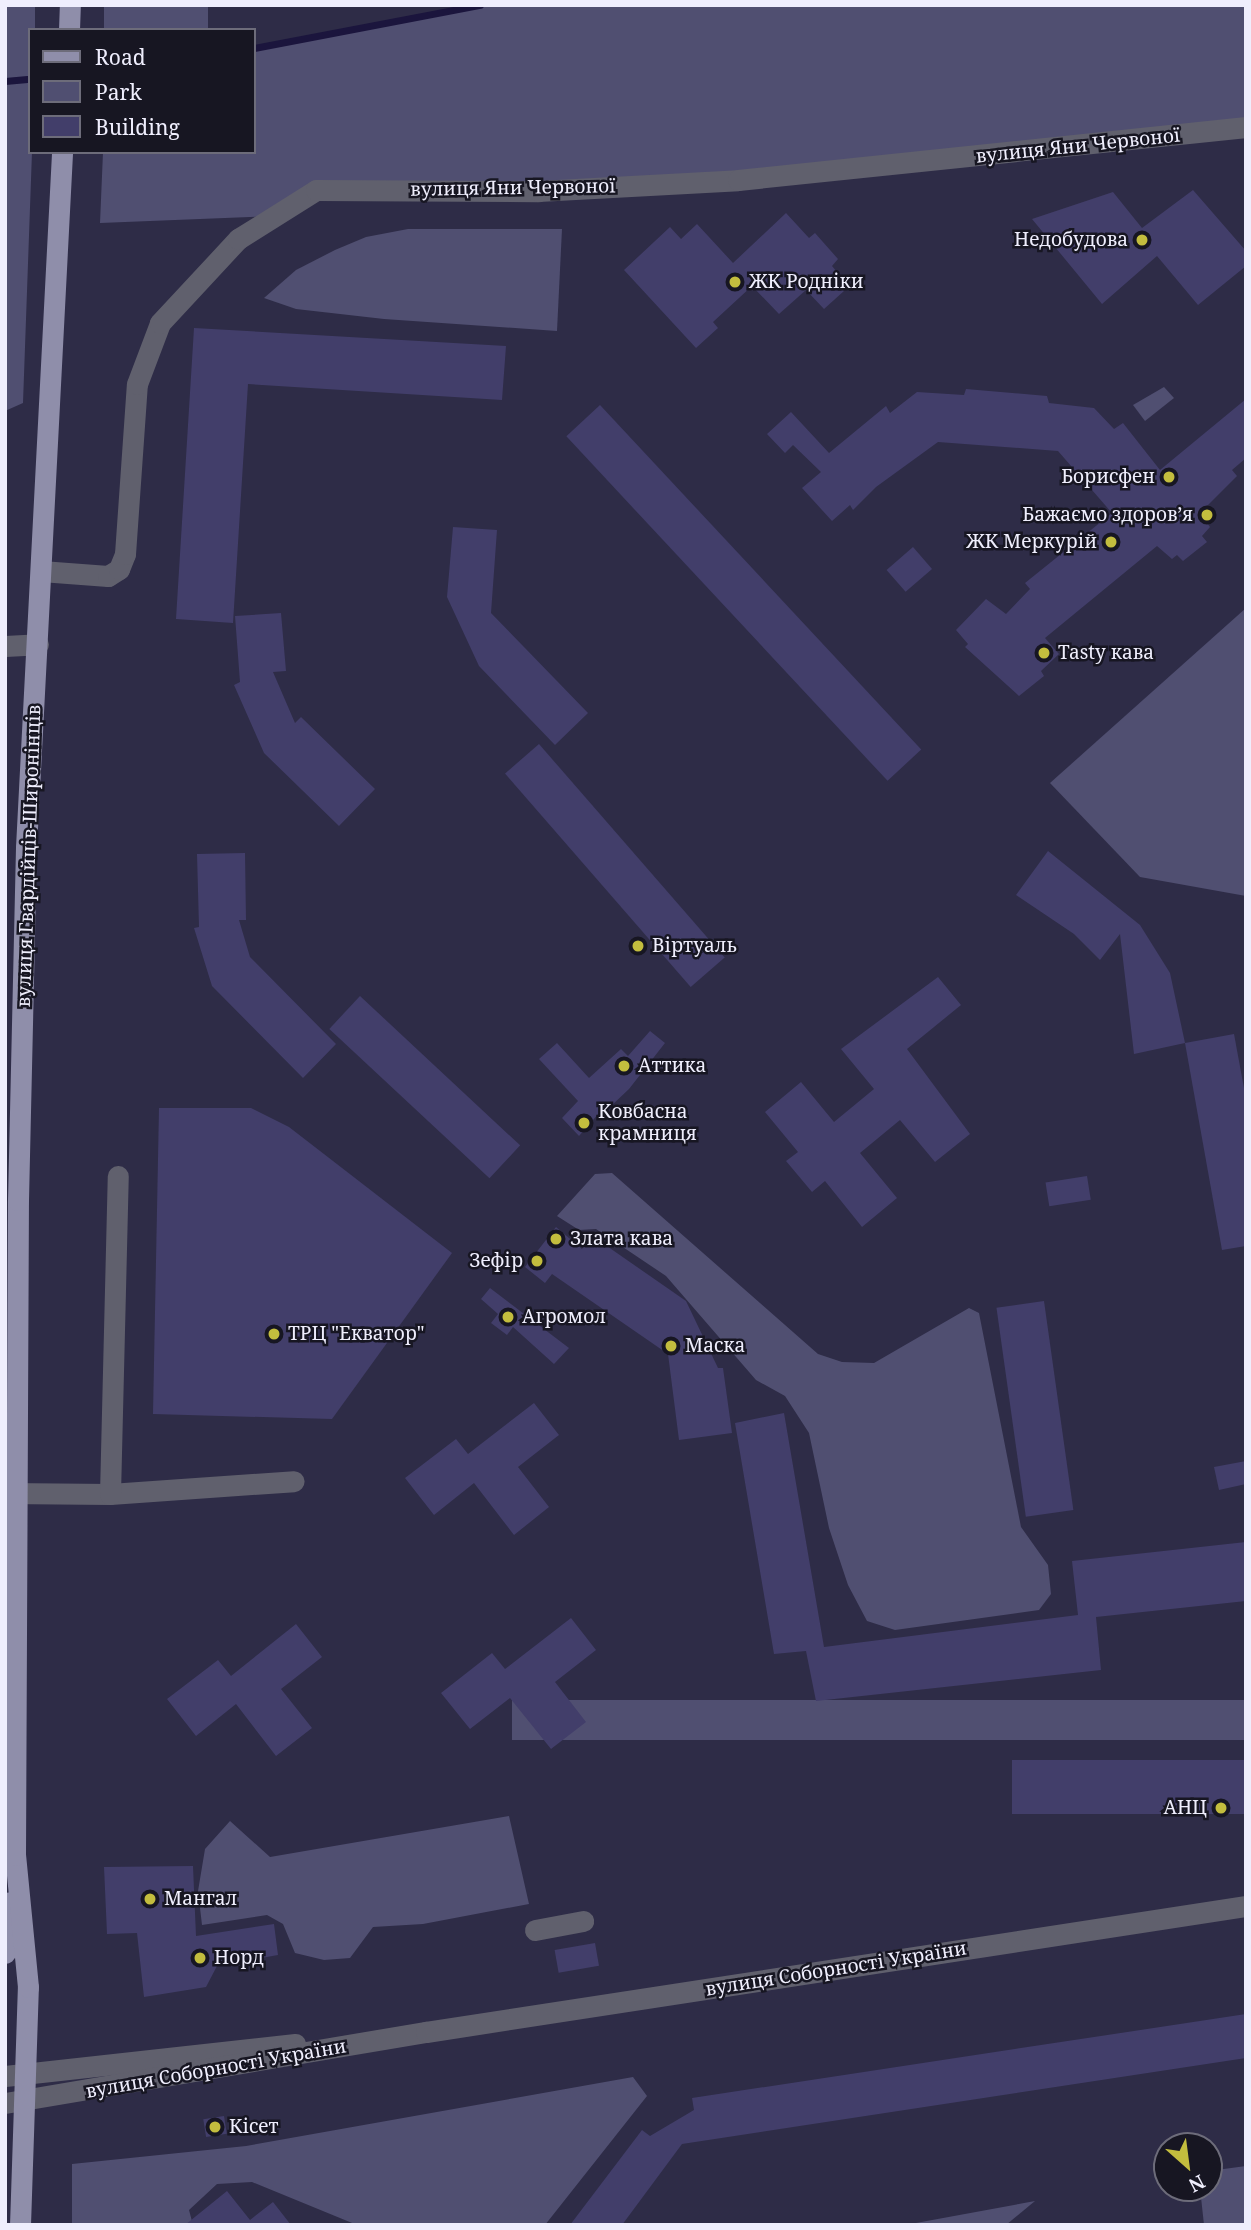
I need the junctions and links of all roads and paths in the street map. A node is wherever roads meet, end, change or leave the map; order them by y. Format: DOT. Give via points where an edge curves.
graph roads {
  1 [pos="70,5"];
  2 [pos="69,28"];
  3 [pos="1246,127"];
  4 [pos="62,154"];
  5 [pos="41,571"];
  6 [pos="38,644"];
  7 [pos="5,646"];
  8 [pos="118,1176"];
  9 [pos="294,1481"];
  10 [pos="10,1493"];
  11 [pos="110,1494"];
  12 [pos="10,1755"];
  13 [pos="12,1841"];
  14 [pos="1246,1906"];
  15 [pos="583,1921"];
  16 [pos="535,1930"];
  17 [pos="5,1953"];
  18 [pos="426,2032"];
  19 [pos="27,2073"];
  20 [pos="5,2076"];
  21 [pos="15,2101"];
  22 [pos="20,2225"];
  1 -- 2 [label="main road"];
  3 -- 5 [label="street, вулиця Яни Червоної" via="738,180 538,191 316,190 238,239 160,323 137,384 125,554 120,569 108,576"];
  4 -- 5 [label="main road, вулиця Гвардійців-Широнінців"];
  5 -- 6 [label="main road, вулиця Гвардійців-Широнінців"];
  6 -- 7 [label="street"];
  6 -- 10 [label="main road, вулиця Гвардійців-Широнінців" via="26,847"];
  8 -- 11 [label="street"];
  9 -- 11 [label="street"];
  10 -- 11 [label="street"];
  10 -- 12 [label="main road, вулиця Гвардійців-Широнінців"];
  12 -- 13 [label="main road, вулиця Гвардійців-Широнінців"];
  13 -- 17 [label="main road, вулиця Гвардійців-Широнінців"];
  13 -- 19 [label="main road, вулиця Гвардійців-Широнінців" via="28,1987"];
  14 -- 18 [label="street, вулиця Соборності України"];
  15 -- 16 [label="street"];
  18 -- 19 [label="street, вулиця Соборності України"];
  18 -- 21 [label="street, вулиця Соборності України"];
  19 -- 20 [label="street, вулиця Соборності України"];
  19 -- 21 [label="main road, вулиця Гвардійців-Широнінців"];
  21 -- 22 [label="main road, вулиця Гвардійців-Широнінців"];
}
